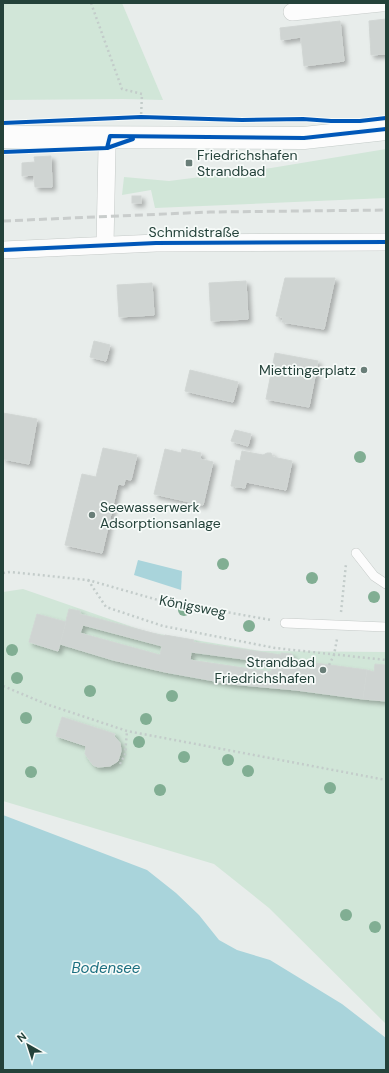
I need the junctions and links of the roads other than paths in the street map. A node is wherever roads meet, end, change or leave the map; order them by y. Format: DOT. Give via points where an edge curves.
graph roads {
  1 [pos="381,3"];
  2 [pos="292,12"];
  3 [pos="386,129"];
  4 [pos="110,136"];
  5 [pos="3,137"];
  6 [pos="386,242"];
  7 [pos="105,244"];
  8 [pos="3,250"];
  9 [pos="356,553"];
  10 [pos="386,584"];
  11 [pos="285,623"];
  12 [pos="386,627"];
  1 -- 2 [label="street"];
  3 -- 4 [label="main road" via="304,138"];
  4 -- 5 [label="main road"];
  4 -- 7 [label="street" via="107,148"];
  6 -- 7 [label="street, Schmidstraße"];
  7 -- 8 [label="street, Schmidstraße"];
  9 -- 10 [label="lane" via="374,576"];
  11 -- 12 [label="lane"];
}
